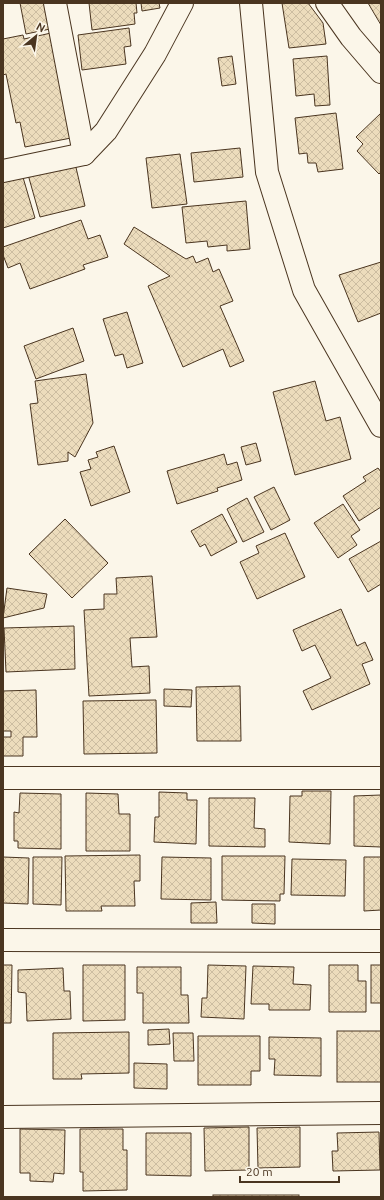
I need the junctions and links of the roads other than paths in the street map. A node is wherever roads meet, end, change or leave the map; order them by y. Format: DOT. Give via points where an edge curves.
graph roads {
  1 [pos="55,3"];
  2 [pos="182,3"];
  3 [pos="251,3"];
  4 [pos="326,3"];
  5 [pos="381,72"];
  6 [pos="84,154"];
  7 [pos="3,172"];
  8 [pos="381,426"];
  9 [pos="3,778"];
  10 [pos="381,778"];
  11 [pos="3,940"];
  12 [pos="381,941"];
  13 [pos="381,1113"];
  14 [pos="3,1117"];
  1 -- 6 [label="street"];
  2 -- 6 [label="street" via="155,54 106,131"];
  3 -- 8 [label="street" via="267,172 304,290"];
  4 -- 5 [label="street"];
  6 -- 7 [label="street"];
  9 -- 10 [label="street"];
  11 -- 12 [label="street"];
  13 -- 14 [label="street"];
}
